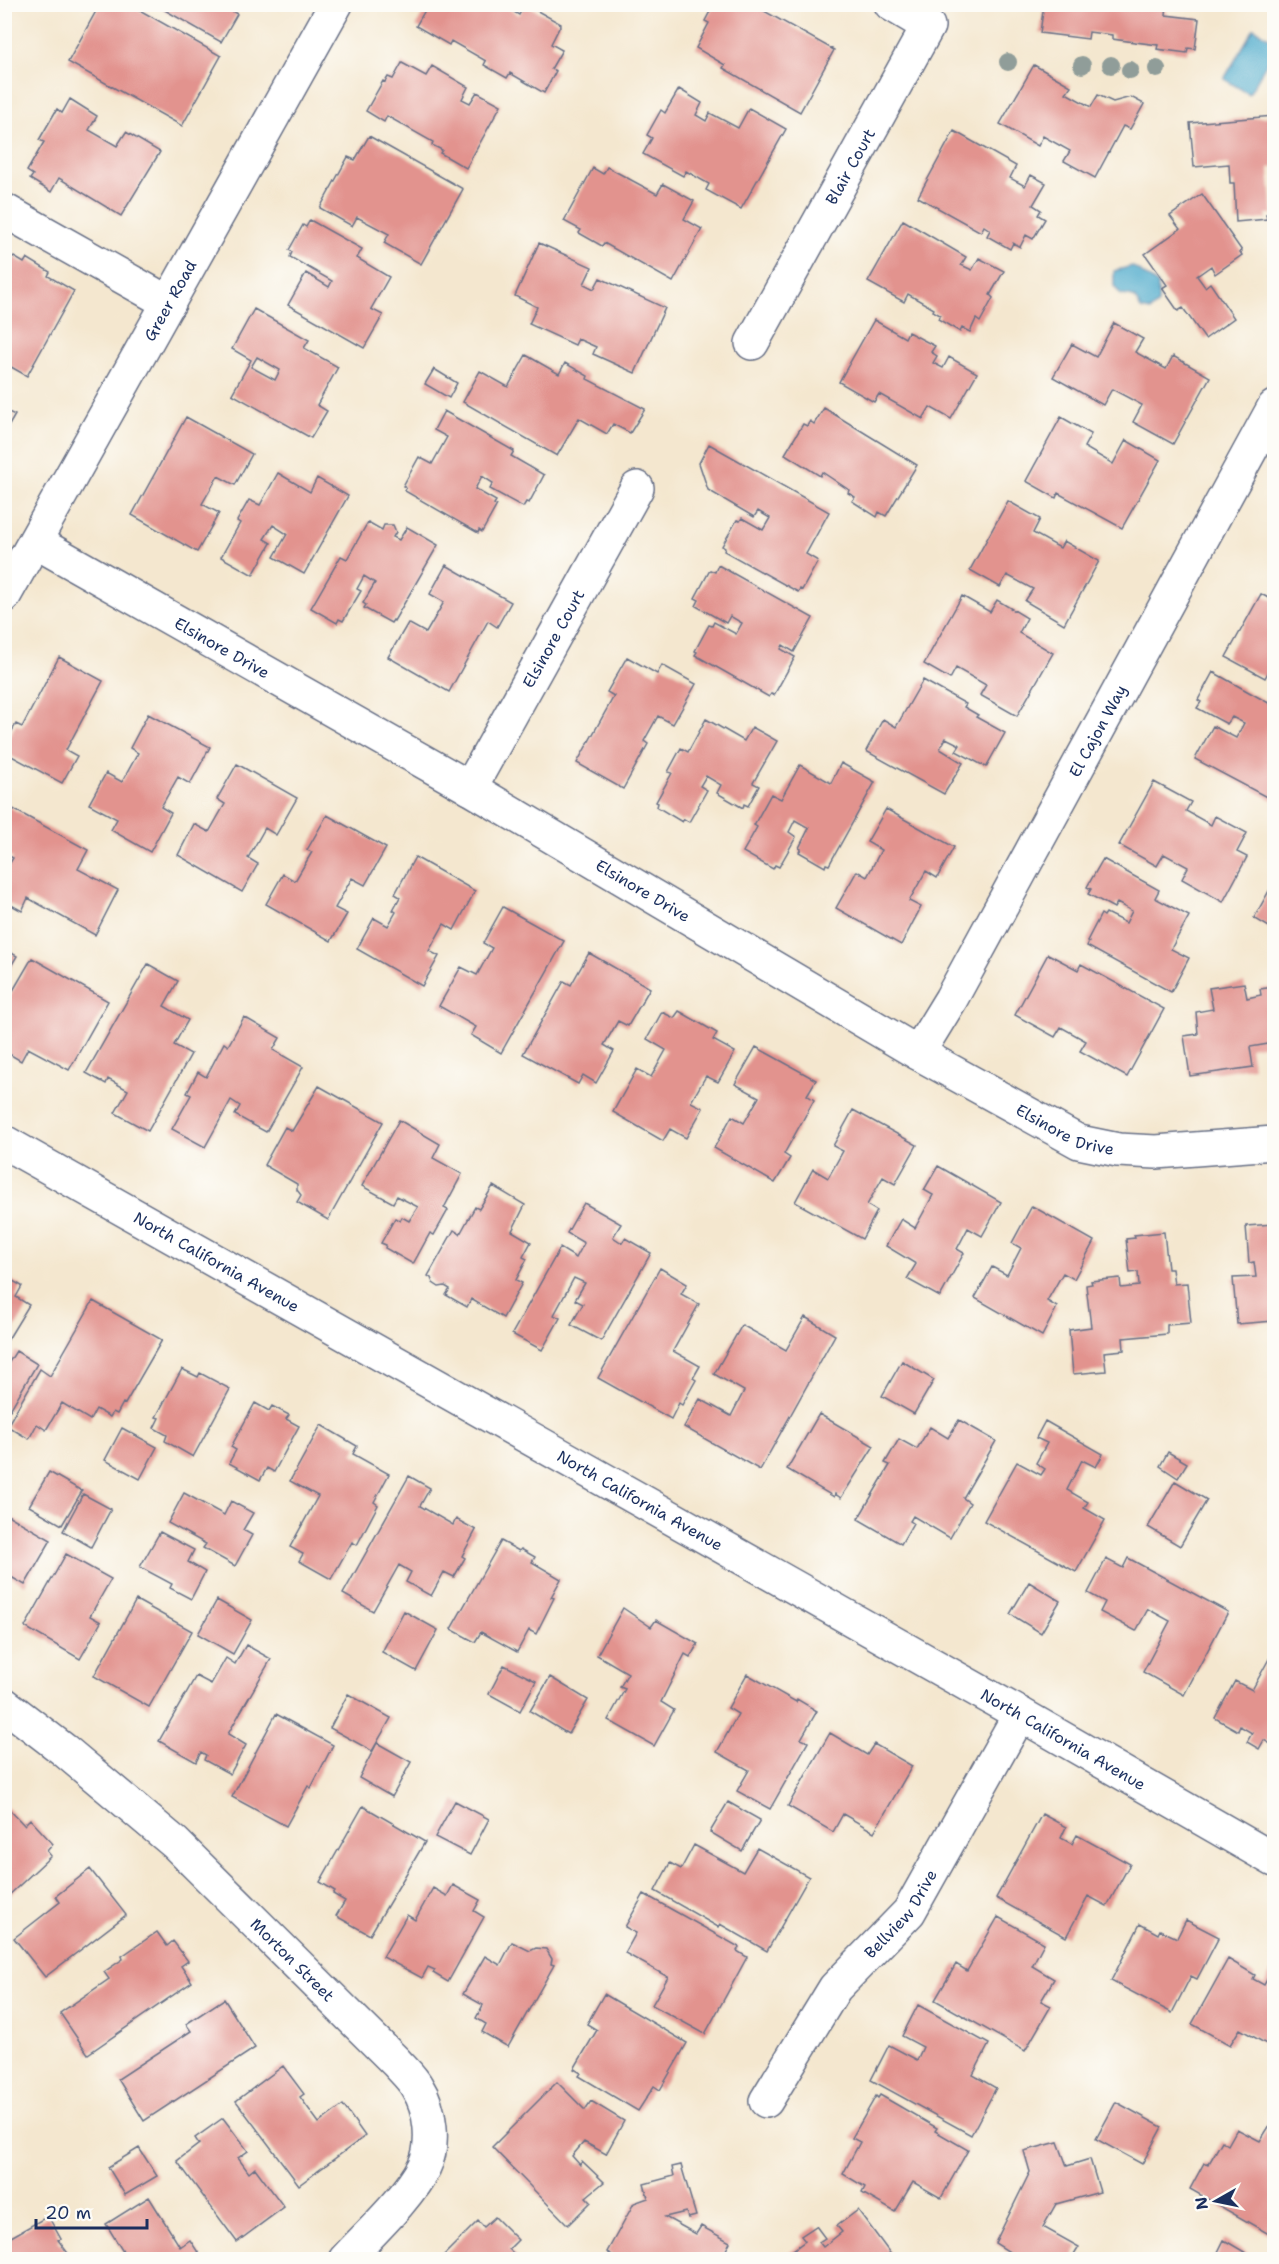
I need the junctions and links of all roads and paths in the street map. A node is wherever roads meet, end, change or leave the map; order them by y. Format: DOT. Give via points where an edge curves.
graph roads {
  1 [pos="336,4"];
  2 [pos="891,4"];
  3 [pos="4,210"];
  4 [pos="169,303"];
  5 [pos="752,343"];
  6 [pos="1275,407"];
  7 [pos="636,488"];
  8 [pos="36,542"];
  9 [pos="4,596"];
  10 [pos="470,788"];
  11 [pos="918,1053"];
  12 [pos="4,1143"];
  13 [pos="1275,1143"];
  14 [pos="4,1704"];
  15 [pos="1020,1714"];
  16 [pos="1275,1860"];
  17 [pos="766,2101"];
  18 [pos="345,2259"];
  1 -- 4 [label="street, Greer Road"];
  2 -- 5 [label="street, Blair Court" via="928,26"];
  3 -- 4 [label="street"];
  4 -- 8 [label="street, Greer Road"];
  6 -- 11 [label="street, El Cajon Way"];
  7 -- 10 [label="street, Elsinore Court"];
  8 -- 9 [label="street, Greer Road"];
  8 -- 10 [label="street, Elsinore Drive"];
  10 -- 11 [label="street, Elsinore Drive"];
  11 -- 13 [label="street, Elsinore Drive" via="1079,1142 1156,1152"];
  12 -- 15 [label="street, North California Avenue"];
  14 -- 18 [label="street, Morton Street" via="175,1843 417,2087 429,2114 430,2140 425,2165 413,2186"];
  15 -- 16 [label="street, North California Avenue"];
  15 -- 17 [label="street, Bellview Drive" via="909,1912 835,1988"];
}
